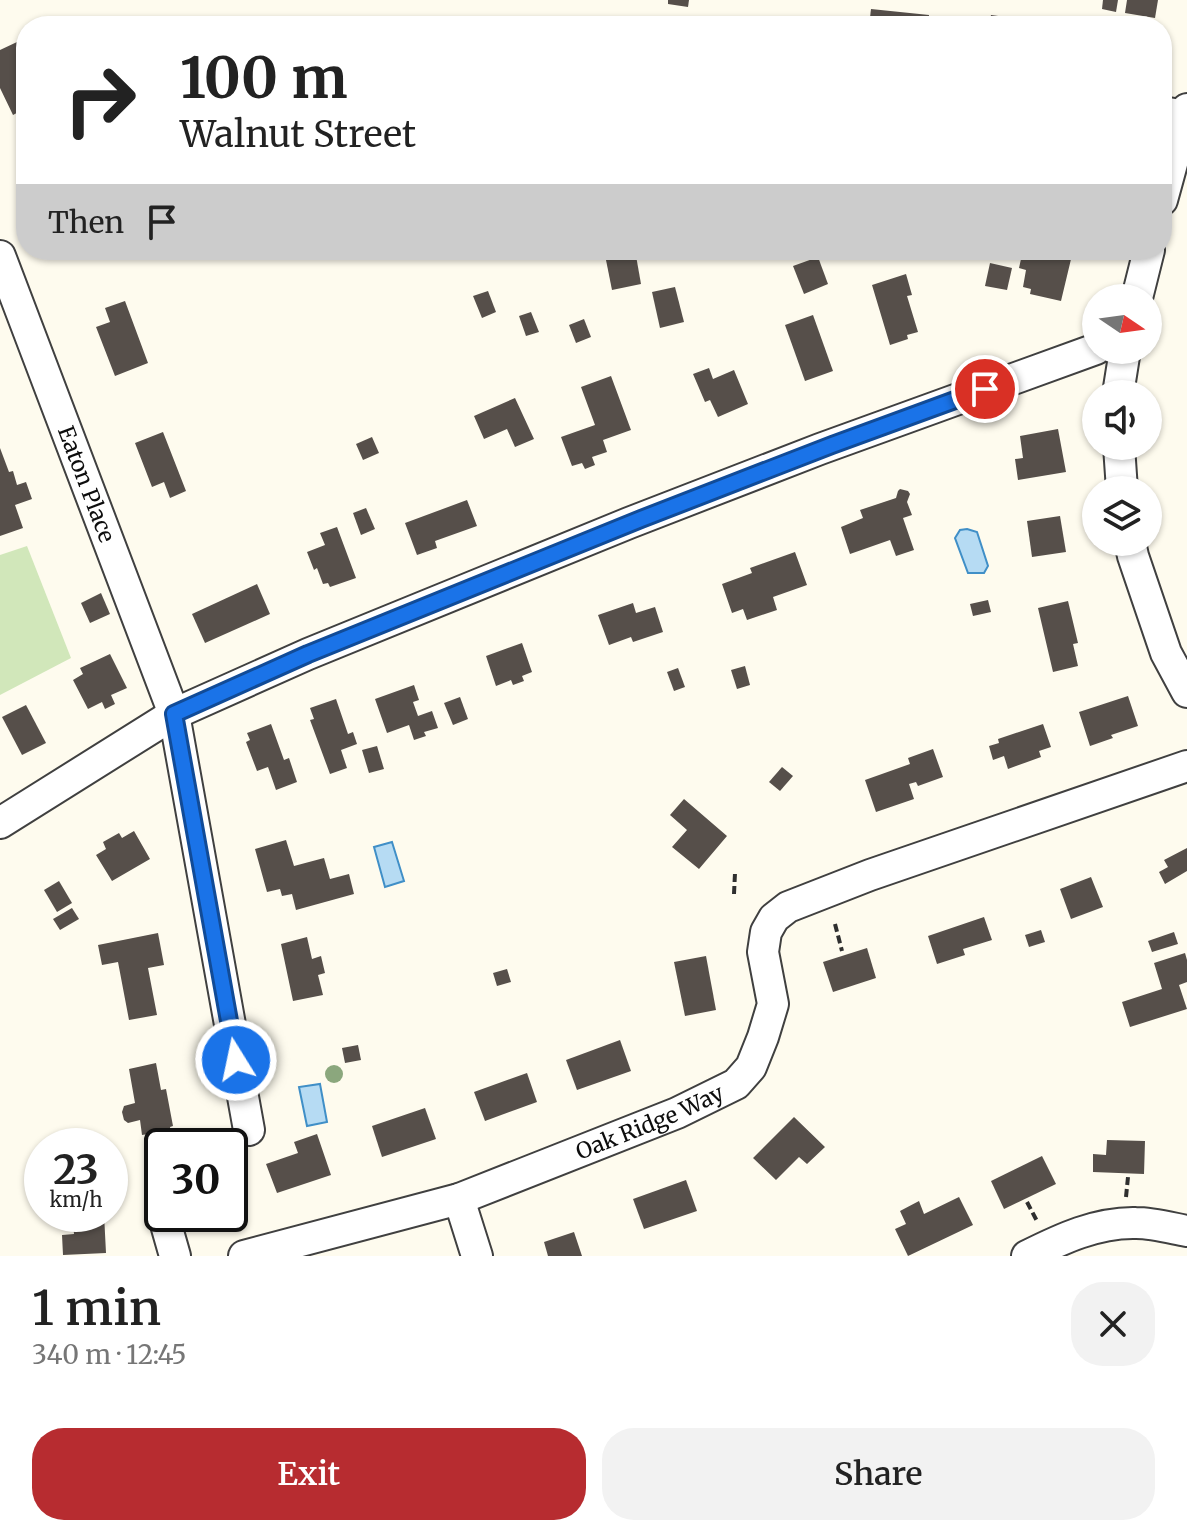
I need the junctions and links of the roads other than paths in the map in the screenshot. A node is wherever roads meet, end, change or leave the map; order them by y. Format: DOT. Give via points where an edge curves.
graph roads {
  1 [pos="1187,109"];
  2 [pos="1172,164"];
  3 [pos="0,256"];
  4 [pos="1146,260"];
  5 [pos="1140,284"];
  6 [pos="1082,354"];
  7 [pos="1133,556"];
  8 [pos="1187,692"];
  9 [pos="174,714"];
  10 [pos="1187,766"];
  11 [pos="0,823"];
  12 [pos="249,1130"];
  13 [pos="459,1199"];
  14 [pos="1187,1231"];
  15 [pos="168,1232"];
  16 [pos="1035,1244"];
  17 [pos="175,1256"];
  18 [pos="244,1256"];
  19 [pos="477,1256"];
  1 -- 2 [label="street"];
  3 -- 9 [label="street, Eaton Place"];
  4 -- 5 [label="street"];
  6 -- 9 [label="street" via="641,519"];
  7 -- 8 [label="street" via="1166,653"];
  9 -- 11 [label="street"];
  9 -- 12 [label="street, Eaton Place"];
  10 -- 13 [label="street, Oak Ridge Way" via="788,907 766,932 763,952 773,1004 751,1067 736,1084 677,1113"];
  13 -- 18 [label="street, Oak Ridge Way"];
  13 -- 19 [label="street"];
  14 -- 16 [label="street" via="1136,1223 1100,1226"];
  15 -- 17 [label="street"];
}
